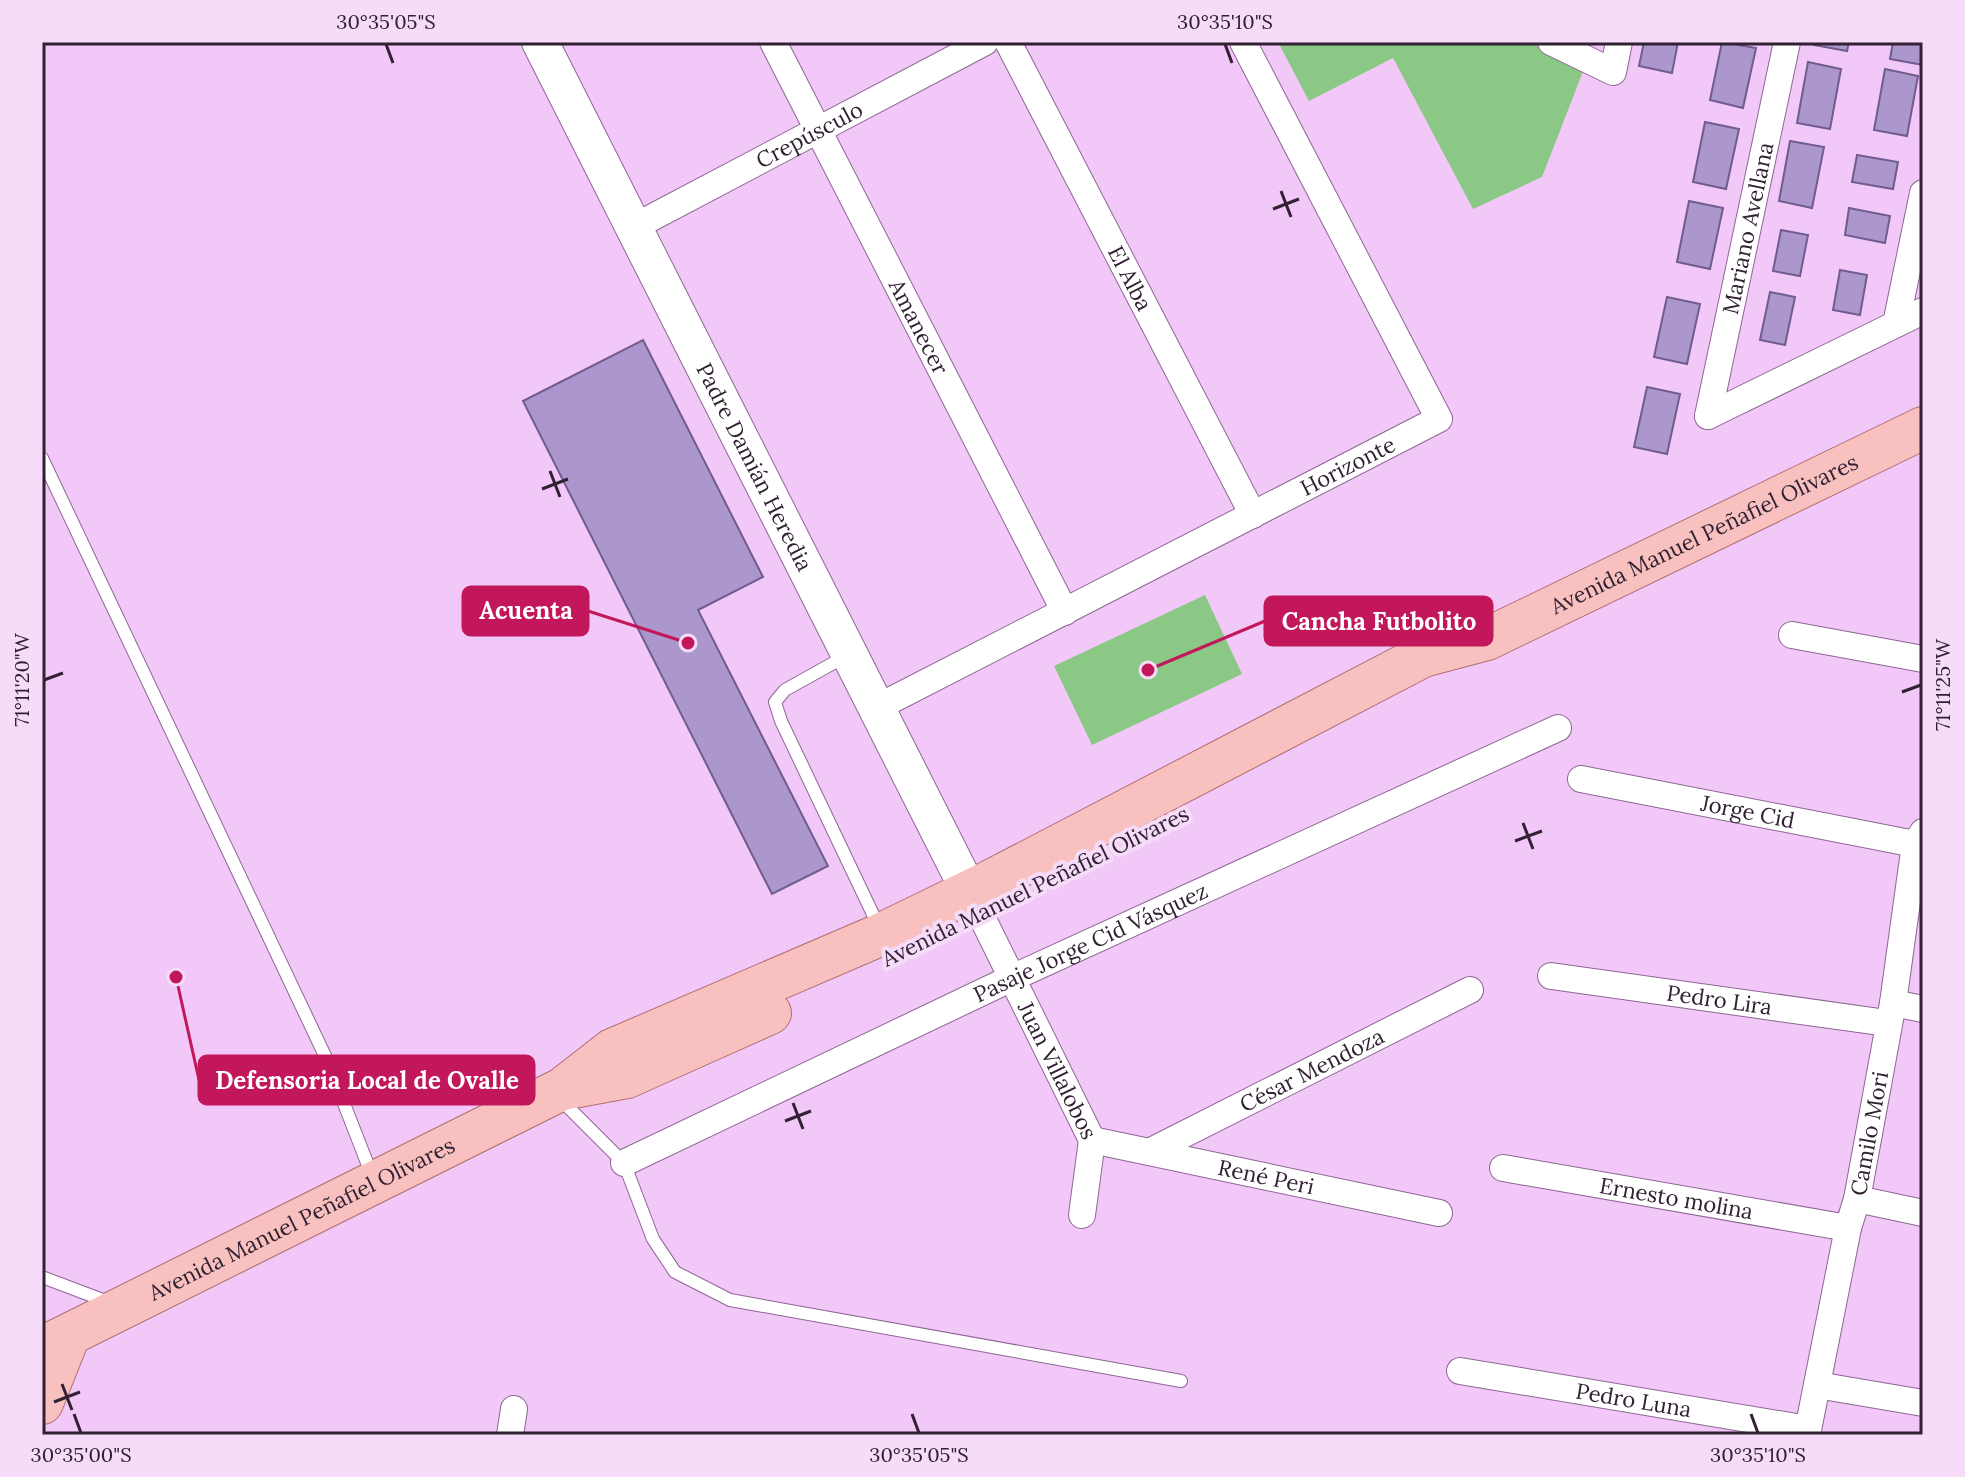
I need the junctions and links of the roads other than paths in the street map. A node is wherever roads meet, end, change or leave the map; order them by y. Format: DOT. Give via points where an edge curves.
graph roads {
  1 [pos="540,42"];
  2 [pos="773,42"];
  3 [pos="985,42"];
  4 [pos="1008,42"];
  5 [pos="1243,42"];
  6 [pos="1551,42"];
  7 [pos="1619,42"];
  8 [pos="1787,42"];
  9 [pos="817,131"];
  10 [pos="1923,193"];
  11 [pos="634,227"];
  12 [pos="1923,311"];
  13 [pos="1896,324"];
  14 [pos="1923,428"];
  15 [pos="42,458"];
  16 [pos="1253,515"];
  17 [pos="1065,612"];
  18 [pos="1792,635"];
  19 [pos="851,654"];
  20 [pos="1923,659"];
  21 [pos="878,707"];
  22 [pos="1558,728"];
  23 [pos="1581,779"];
  24 [pos="1919,838"];
  25 [pos="976,903"];
  26 [pos="882,934"];
  27 [pos="1551,976"];
  28 [pos="1012,978"];
  29 [pos="1470,990"];
  30 [pos="1923,1009"];
  31 [pos="1890,1013"];
  32 [pos="558,1091"];
  33 [pos="1092,1140"];
  34 [pos="1151,1151"];
  35 [pos="624,1163"];
  36 [pos="1503,1168"];
  37 [pos="374,1183"];
  38 [pos="1857,1199"];
  39 [pos="1439,1213"];
  40 [pos="1923,1213"];
  41 [pos="1082,1215"];
  42 [pos="1848,1228"];
  43 [pos="42,1277"];
  44 [pos="122,1307"];
  45 [pos="55,1342"];
  46 [pos="1460,1371"];
  47 [pos="1181,1381"];
  48 [pos="1817,1385"];
  49 [pos="42,1403"];
  50 [pos="1923,1403"];
  51 [pos="514,1409"];
  52 [pos="1807,1432"];
  53 [pos="510,1435"];
  1 -- 11 [label="street, Padre Damián Heredia"];
  2 -- 9 [label="street, Amanecer"];
  3 -- 9 [label="street, Crepúsculo"];
  4 -- 16 [label="street, El Alba"];
  5 -- 16 [label="street, Horizonte" via="1439,419"];
  6 -- 7 [label="street" via="1613,72"];
  8 -- 13 [label="street, Mariano Avellana" via="1708,416"];
  9 -- 11 [label="street, Crepúsculo"];
  9 -- 17 [label="street, Amanecer"];
  10 -- 13 [label="street"];
  11 -- 19 [label="street, Padre Damián Heredia"];
  12 -- 13 [label="street"];
  14 -- 25 [label="main road, Avenida Manuel Peñafiel Olivares" via="1487,639 1423,656"];
  15 -- 37 [label="lane" via="327,1060"];
  16 -- 17 [label="street, Horizonte"];
  17 -- 21 [label="street, Horizonte"];
  18 -- 20 [label="street"];
  19 -- 21 [label="street, Padre Damián Heredia"];
  19 -- 26 [label="lane" via="785,690 775,702"];
  21 -- 25 [label="street, Padre Damián Heredia"];
  22 -- 28 [label="street, Pasaje Jorge Cid Vásquez"];
  23 -- 24 [label="street, Jorge Cid"];
  24 -- 31 [label="street, Camilo Mori"];
  25 -- 26 [label="main road, Avenida Manuel Peñafiel Olivares"];
  25 -- 28 [label="street, Juan Villalobos"];
  25 -- 32 [label="main road, Avenida Manuel Peñafiel Olivares" via="890,960 627,1077"];
  26 -- 32 [label="main road, Avenida Manuel Peñafiel Olivares" via="612,1050"];
  27 -- 31 [label="street, Pedro Lira"];
  28 -- 33 [label="street, Juan Villalobos"];
  28 -- 35 [label="street, Pasaje Jorge Cid Vásquez"];
  29 -- 34 [label="street, César Mendoza"];
  30 -- 31 [label="street, Pedro Lira"];
  31 -- 38 [label="street, Camilo Mori"];
  32 -- 35 [label="lane"];
  32 -- 37 [label="main road, Avenida Manuel Peñafiel Olivares"];
  33 -- 34 [label="street, René Peri"];
  33 -- 41 [label="street, Juan Villalobos"];
  34 -- 39 [label="street, René Peri"];
  35 -- 47 [label="lane" via="653,1239 675,1272 730,1300"];
  36 -- 42 [label="street, Ernesto molina"];
  37 -- 44 [label="main road, Avenida Manuel Peñafiel Olivares"];
  38 -- 40 [label="street"];
  38 -- 42 [label="street, Camilo Mori"];
  42 -- 48 [label="street, Camilo Mori"];
  43 -- 44 [label="lane"];
  44 -- 45 [label="main road, Avenida Manuel Peñafiel Olivares"];
  45 -- 49 [label="main road"];
  46 -- 52 [label="street, Pedro Luna"];
  48 -- 50 [label="street"];
  48 -- 52 [label="street, Camilo Mori"];
  51 -- 53 [label="street"];
}
